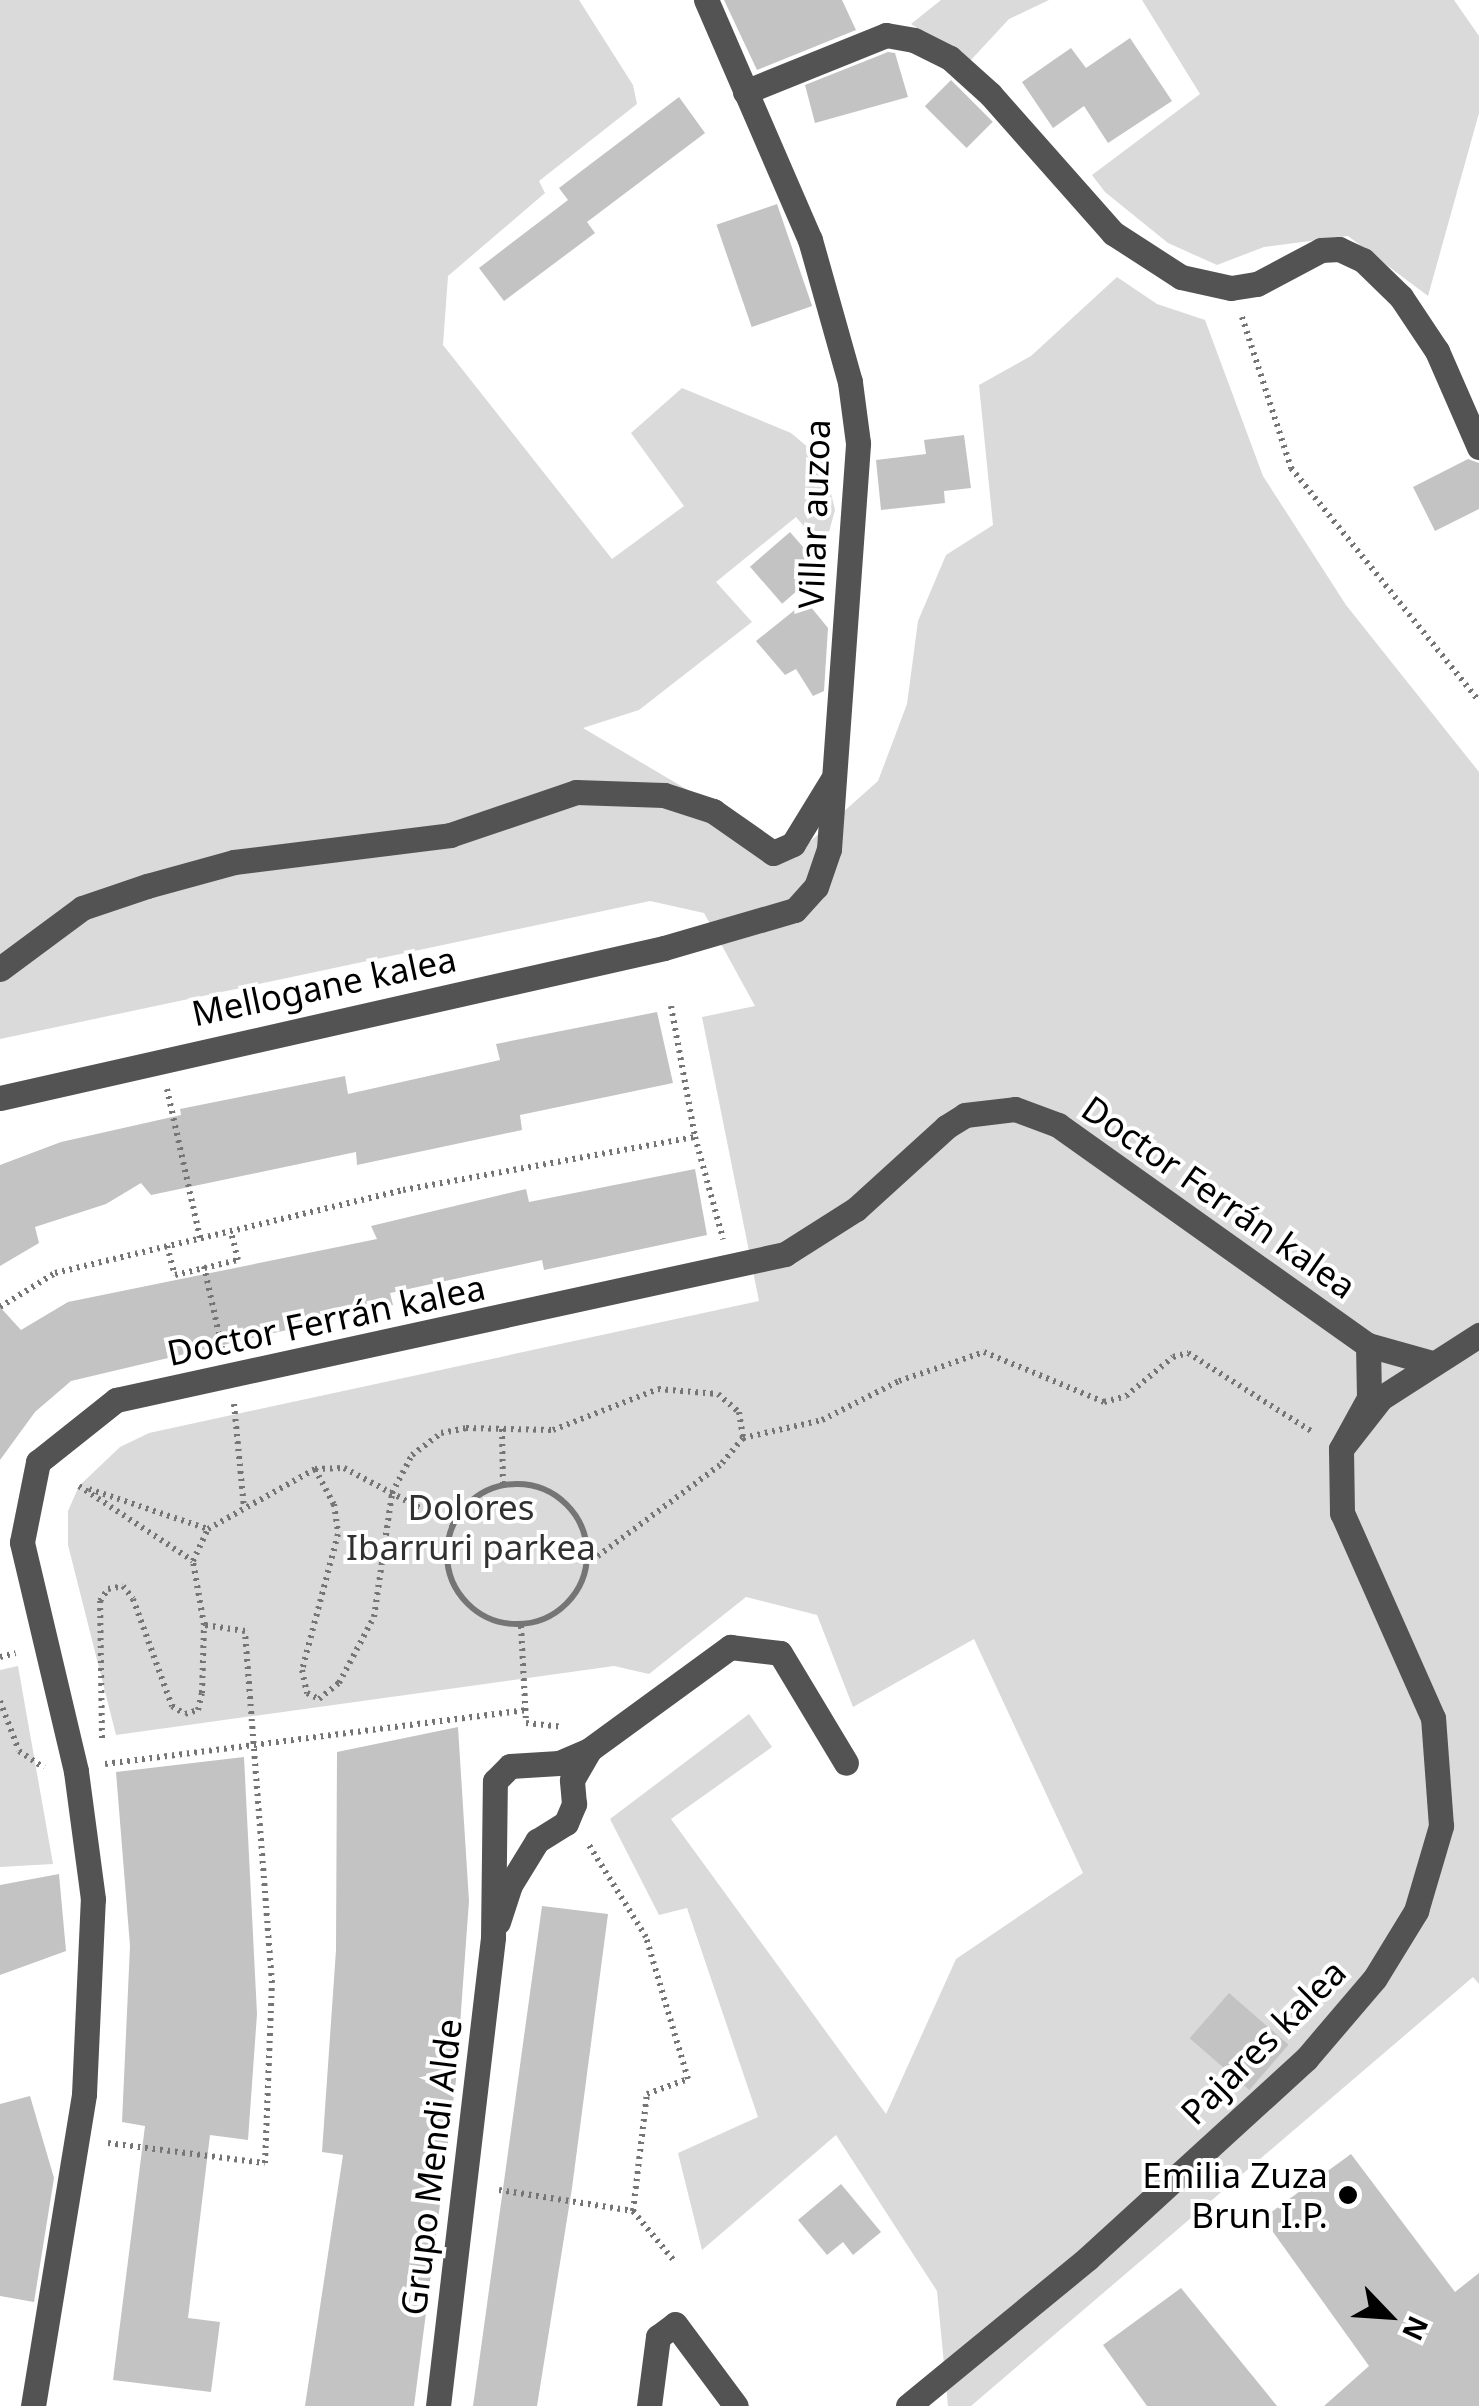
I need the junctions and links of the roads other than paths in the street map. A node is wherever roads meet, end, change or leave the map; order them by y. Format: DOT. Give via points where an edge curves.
graph roads {
  1 [pos="706,0"];
  2 [pos="745,92"];
  3 [pos="1479,447"];
  4 [pos="834,776"];
  5 [pos="664,948"];
  6 [pos="0,969"];
  7 [pos="0,1098"];
  8 [pos="1479,1334"];
  9 [pos="1368,1345"];
  10 [pos="1429,1362"];
  11 [pos="1341,1449"];
  12 [pos="583,1744"];
  13 [pos="846,1763"];
  14 [pos="493,1936"];
  15 [pos="33,2406"];
  16 [pos="438,2406"];
  17 [pos="649,2406"];
  18 [pos="736,2406"];
  19 [pos="908,2406"];
  1 -- 2 [label="street, Villar auzoa"];
  2 -- 3 [label="street" via="886,35 914,40 950,58 990,94 1112,233 1181,277 1231,288 1257,284 1321,250 1339,249 1363,260 1401,297 1438,350"];
  2 -- 4 [label="street, Villar auzoa" via="810,240 850,382 858,443"];
  4 -- 5 [label="street, Villar auzoa" via="829,849 816,887 795,910"];
  4 -- 6 [label="street" via="792,844 773,852 712,811 664,795 576,792 450,835 234,862 147,886 82,908"];
  5 -- 7 [label="street, Mellogane kalea"];
  8 -- 10 [label="street"];
  9 -- 10 [label="street"];
  9 -- 11 [label="street, Doctor Ferrán kalea" via="1370,1398"];
  9 -- 15 [label="street, Doctor Ferrán kalea" via="1058,1125 1015,1109 965,1115 856,1209 785,1254 116,1400 38,1462 22,1542 76,1771 93,1898 77,2140"];
  10 -- 11 [label="street" via="1381,1398"];
  11 -- 19 [label="street, Pajares kalea" via="1342,1513 1433,1718 1441,1826 1416,1911 1376,1978 1306,2059 1088,2258"];
  12 -- 13 [label="street, Grupo Mendi Alde" via="730,1647 780,1653"];
  12 -- 14 [label="street, Grupo Mendi Alde" via="566,1823 537,1841 510,1885"];
  12 -- 14 [label="street, Grupo Mendi Alde" via="559,1762 510,1766 495,1781"];
  14 -- 16 [label="street, Grupo Mendi Alde"];
  17 -- 18 [label="street" via="658,2337 675,2324"];
}
